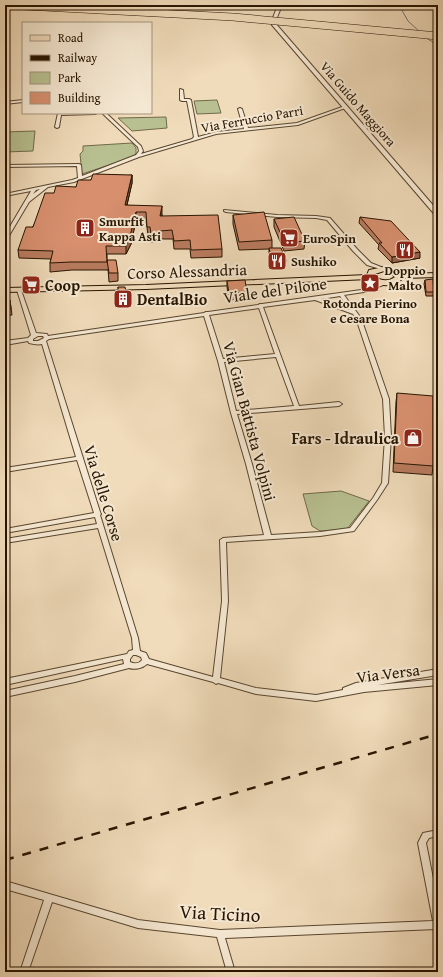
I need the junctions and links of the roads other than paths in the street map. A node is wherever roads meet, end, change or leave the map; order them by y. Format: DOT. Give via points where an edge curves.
graph roads {
  1 [pos="60,5"];
  2 [pos="160,5"];
  3 [pos="175,5"];
  4 [pos="279,5"];
  5 [pos="5,6"];
  6 [pos="438,34"];
  7 [pos="181,90"];
  8 [pos="22,101"];
  9 [pos="5,103"];
  10 [pos="346,107"];
  11 [pos="240,109"];
  12 [pos="89,114"];
  13 [pos="105,114"];
  14 [pos="77,116"];
  15 [pos="57,127"];
  16 [pos="246,129"];
  17 [pos="194,139"];
  18 [pos="138,156"];
  19 [pos="5,166"];
  20 [pos="80,178"];
  21 [pos="47,186"];
  22 [pos="34,189"];
  23 [pos="5,194"];
  24 [pos="27,201"];
  25 [pos="226,211"];
  26 [pos="438,215"];
  27 [pos="5,239"];
  28 [pos="371,271"];
  29 [pos="438,275"];
  30 [pos="399,276"];
  31 [pos="387,283"];
  32 [pos="5,290"];
  33 [pos="19,290"];
  34 [pos="340,294"];
  35 [pos="315,298"];
  36 [pos="260,305"];
  37 [pos="206,313"];
  38 [pos="354,314"];
  39 [pos="34,335"];
  40 [pos="29,339"];
  41 [pos="46,340"];
  42 [pos="5,343"];
  43 [pos="278,355"];
  44 [pos="221,361"];
  45 [pos="339,404"];
  46 [pos="297,408"];
  47 [pos="234,413"];
  48 [pos="80,458"];
  49 [pos="5,470"];
  50 [pos="98,514"];
  51 [pos="101,525"];
  52 [pos="5,531"];
  53 [pos="268,537"];
  54 [pos="5,542"];
  55 [pos="137,652"];
  56 [pos="127,656"];
  57 [pos="146,661"];
  58 [pos="129,665"];
  59 [pos="438,672"];
  60 [pos="216,681"];
  61 [pos="5,682"];
  62 [pos="438,682"];
  63 [pos="342,693"];
  64 [pos="5,694"];
  65 [pos="438,833"];
  66 [pos="5,885"];
  67 [pos="50,898"];
  68 [pos="438,926"];
  69 [pos="220,934"];
  70 [pos="24,972"];
  71 [pos="231,972"];
  1 -- 6 [label="highway, bridge" via="234,15"];
  2 -- 3 [label="street"];
  4 -- 10 [label="street, Via Guido Maggiora" via="274,24"];
  5 -- 6 [label="highway, bridge" via="233,17"];
  7 -- 17 [label="street" via="182,100 188,100 196,137"];
  8 -- 9 [label="street"];
  10 -- 16 [label="street, Via Ferruccio Parri" via="298,124"];
  10 -- 26 [label="street, Via Guido Maggiora"];
  11 -- 16 [label="street"];
  12 -- 14 [label="street"];
  13 -- 18 [label="street" via="140,147"];
  14 -- 15 [label="street" via="58,115"];
  16 -- 17 [label="street, Via Ferruccio Parri"];
  17 -- 18 [label="street, Via Ferruccio Parri"];
  18 -- 20 [label="street, Via Ferruccio Parri"];
  19 -- 20 [label="street" via="79,165"];
  20 -- 21 [label="street, Via Ferruccio Parri"];
  21 -- 22 [label="street, Via Ferruccio Parri"];
  21 -- 24 [label="street"];
  22 -- 23 [label="street, Via Ferruccio Parri"];
  22 -- 24 [label="street"];
  24 -- 27 [label="street"];
  25 -- 28 [label="street" via="328,219"];
  28 -- 30 [label="main road" via="384,269"];
  28 -- 31 [label="main road" via="379,282"];
  28 -- 33 [label="main road, Corso Alessandria" via="146,287"];
  29 -- 30 [label="main road"];
  30 -- 31 [label="main road" via="394,282"];
  31 -- 34 [label="street, Viale del Pilone" via="362,291"];
  32 -- 33 [label="main road, Corso Alessandria"];
  33 -- 39 [label="street"];
  34 -- 35 [label="street, Viale del Pilone"];
  34 -- 38 [label="street"];
  35 -- 36 [label="street, Viale del Pilone"];
  35 -- 38 [label="street"];
  36 -- 37 [label="street, Viale del Pilone"];
  36 -- 43 [label="street"];
  37 -- 41 [label="street, Viale del Pilone"];
  37 -- 44 [label="street, Via Gian Battista Volpini"];
  38 -- 53 [label="street" via="358,318 386,399 388,437 384,482 352,530"];
  39 -- 40 [label="street, Viale del Pilone"];
  39 -- 41 [label="street, Viale del Pilone" via="43,335"];
  40 -- 41 [label="street, Viale del Pilone" via="36,343"];
  40 -- 42 [label="street, Viale del Pilone"];
  41 -- 48 [label="street, Via delle Corse"];
  43 -- 44 [label="street"];
  43 -- 46 [label="street"];
  44 -- 47 [label="street, Via Gian Battista Volpini"];
  45 -- 46 [label="street"];
  46 -- 47 [label="street"];
  47 -- 53 [label="street, Via Gian Battista Volpini"];
  48 -- 49 [label="street"];
  48 -- 50 [label="street, Via delle Corse"];
  50 -- 51 [label="street, Via delle Corse"];
  50 -- 52 [label="street"];
  51 -- 54 [label="street"];
  51 -- 55 [label="street, Via delle Corse"];
  53 -- 60 [label="street" via="223,540 225,601"];
  55 -- 56 [label="street"];
  55 -- 57 [label="street" via="144,655"];
  56 -- 58 [label="street" via="126,661"];
  56 -- 61 [label="street"];
  57 -- 58 [label="street" via="138,666"];
  57 -- 60 [label="street"];
  58 -- 64 [label="street"];
  59 -- 63 [label="street" via="356,686"];
  60 -- 63 [label="street" via="256,691 316,698"];
  62 -- 63 [label="street, Via Versa"];
  65 -- 68 [label="street" via="426,835 422,843"];
  66 -- 67 [label="street, Via Ticino"];
  67 -- 69 [label="street, Via Ticino" via="138,924"];
  67 -- 70 [label="street"];
  68 -- 69 [label="street, Via Ticino"];
  69 -- 71 [label="street"];
}
